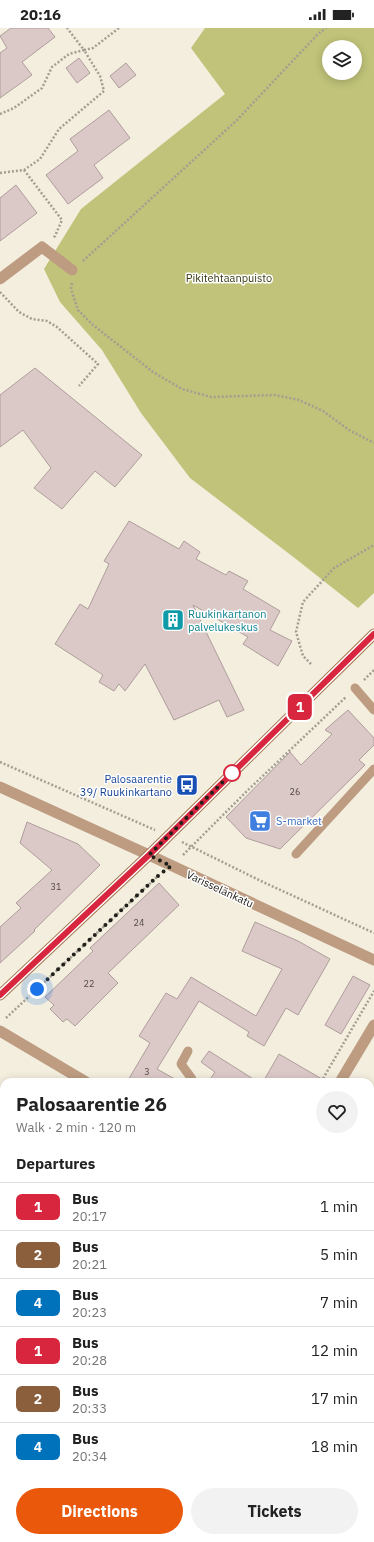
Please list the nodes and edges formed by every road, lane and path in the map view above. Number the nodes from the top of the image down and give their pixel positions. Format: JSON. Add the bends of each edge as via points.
{"nodes":[{"id":1,"x":67,"y":28,"type":"edge"},
{"id":2,"x":119,"y":28,"type":"edge"},
{"id":3,"x":326,"y":28,"type":"edge"},
{"id":4,"x":84,"y":50,"type":"junction"},
{"id":5,"x":0,"y":114,"type":"edge"},
{"id":6,"x":24,"y":170,"type":"junction"},
{"id":7,"x":0,"y":173,"type":"edge"},
{"id":8,"x":42,"y":247,"type":"junction"},
{"id":9,"x":72,"y":270,"type":"junction"},
{"id":10,"x":0,"y":279,"type":"edge"},
{"id":11,"x":0,"y":292,"type":"edge"},
{"id":12,"x":79,"y":386,"type":"dead end"},
{"id":13,"x":374,"y":443,"type":"edge"},
{"id":14,"x":374,"y":545,"type":"edge"},
{"id":15,"x":374,"y":634,"type":"edge"},
{"id":16,"x":311,"y":664,"type":"dead end"},
{"id":17,"x":374,"y":670,"type":"edge"},
{"id":18,"x":356,"y":688,"type":"junction"},
{"id":19,"x":374,"y":710,"type":"edge"},
{"id":20,"x":0,"y":762,"type":"edge"},
{"id":21,"x":374,"y":769,"type":"edge"},
{"id":22,"x":0,"y":787,"type":"edge"},
{"id":23,"x":168,"y":836,"type":"junction"},
{"id":24,"x":192,"y":846,"type":"junction"},
{"id":25,"x":296,"y":854,"type":"dead end"},
{"id":26,"x":149,"y":855,"type":"junction"},
{"id":27,"x":171,"y":866,"type":"junction"},
{"id":28,"x":374,"y":934,"type":"edge"},
{"id":29,"x":374,"y":960,"type":"edge"},
{"id":30,"x":374,"y":991,"type":"edge"},
{"id":31,"x":0,"y":996,"type":"edge"},
{"id":32,"x":4,"y":1020,"type":"dead end"},
{"id":33,"x":374,"y":1025,"type":"edge"},
{"id":34,"x":0,"y":1031,"type":"edge"},
{"id":35,"x":188,"y":1051,"type":"dead end"},
{"id":36,"x":79,"y":1078,"type":"edge"},
{"id":37,"x":191,"y":1078,"type":"edge"},
{"id":38,"x":322,"y":1078,"type":"edge"},
{"id":39,"x":342,"y":1078,"type":"edge"}],
"edges":[{"from":1,"to":4,"type":"path"},
{"from":2,"to":4,"type":"path","via":[[93,48]]},
{"from":3,"to":9,"type":"path","via":[[237,120]]},
{"from":4,"to":5,"type":"path","via":[[69,54],[52,67],[42,88],[14,108]]},
{"from":4,"to":6,"type":"path","via":[[100,76],[104,92],[58,128],[40,159]]},
{"from":6,"to":7,"type":"path"},
{"from":6,"to":8,"type":"path","via":[[62,220],[55,236]]},
{"from":8,"to":9,"type":"street"},
{"from":8,"to":10,"type":"street"},
{"from":9,"to":13,"type":"path","via":[[71,289],[78,310],[93,325],[153,372],[182,389],[210,397],[276,395],[299,400],[323,411],[349,430]]},
{"from":11,"to":12,"type":"path","via":[[19,312],[57,327],[98,364]]},
{"from":14,"to":16,"type":"path","via":[[334,568],[303,602],[296,632],[302,656]]},
{"from":15,"to":23,"type":"main road"},
{"from":17,"to":18,"type":"path"},
{"from":18,"to":19,"type":"lane"},
{"from":18,"to":24,"type":"path"},
{"from":20,"to":23,"type":"path"},
{"from":21,"to":25,"type":"lane"},
{"from":22,"to":26,"type":"street","name":"Varisselänkatu"},
{"from":23,"to":24,"type":"path"},
{"from":23,"to":26,"type":"main road"},
{"from":24,"to":27,"type":"path"},
{"from":24,"to":28,"type":"path"},
{"from":26,"to":27,"type":"street","name":"Varisselänkatu"},
{"from":26,"to":31,"type":"main road"},
{"from":27,"to":29,"type":"street","name":"Varisselänkatu"},
{"from":27,"to":32,"type":"path"},
{"from":30,"to":38,"type":"path"},
{"from":33,"to":39,"type":"street"},
{"from":34,"to":36,"type":"street"},
{"from":35,"to":37,"type":"lane","via":[[181,1064]]}]}
